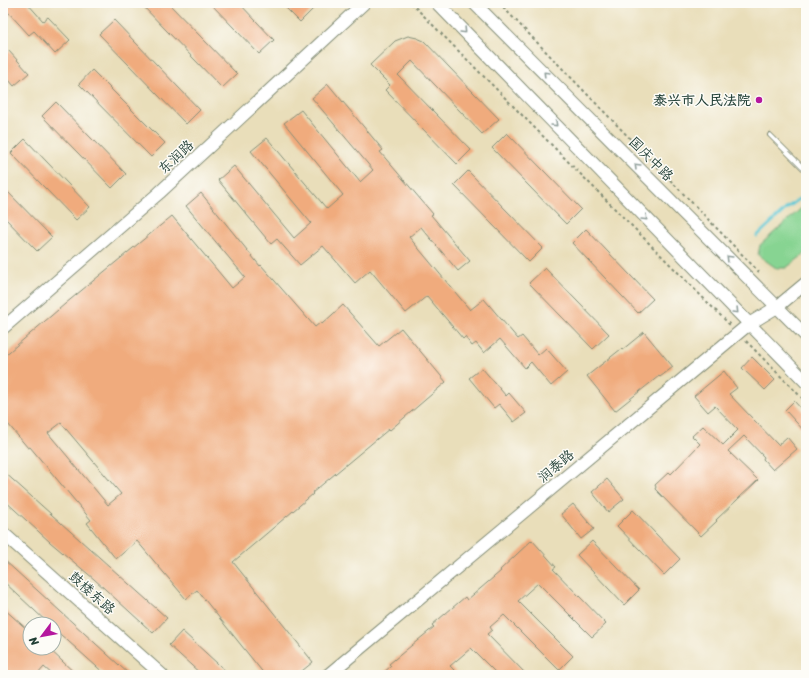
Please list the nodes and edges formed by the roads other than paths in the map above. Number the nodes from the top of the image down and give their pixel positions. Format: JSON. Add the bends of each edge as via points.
{"nodes":[{"id":1,"x":364,"y":3,"type":"edge"},
{"id":2,"x":437,"y":3,"type":"edge"},
{"id":3,"x":474,"y":3,"type":"edge"},
{"id":4,"x":770,"y":135,"type":"dead end"},
{"id":5,"x":806,"y":171,"type":"edge"},
{"id":6,"x":806,"y":283,"type":"edge"},
{"id":7,"x":778,"y":307,"type":"junction"},
{"id":8,"x":749,"y":324,"type":"junction"},
{"id":9,"x":3,"y":328,"type":"edge"},
{"id":10,"x":806,"y":336,"type":"edge"},
{"id":11,"x":806,"y":382,"type":"edge"},
{"id":12,"x":3,"y":533,"type":"edge"},
{"id":13,"x":162,"y":675,"type":"edge"},
{"id":14,"x":328,"y":675,"type":"edge"}],
"edges":[{"from":1,"to":9,"type":"street","name":"东润路","via":[[159,193]]},
{"from":2,"to":8,"type":"street","one_way":true},
{"from":7,"to":3,"type":"street","name":"国庆中路","one_way":true},
{"from":4,"to":5,"type":"lane"},
{"from":6,"to":7,"type":"street","name":"润泰路"},
{"from":7,"to":8,"type":"street","name":"润泰路"},
{"from":7,"to":10,"type":"street","name":"国庆中路"},
{"from":8,"to":11,"type":"street"},
{"from":8,"to":14,"type":"street","name":"润泰路"},
{"from":12,"to":13,"type":"street","name":"鼓楼东路"}]}
